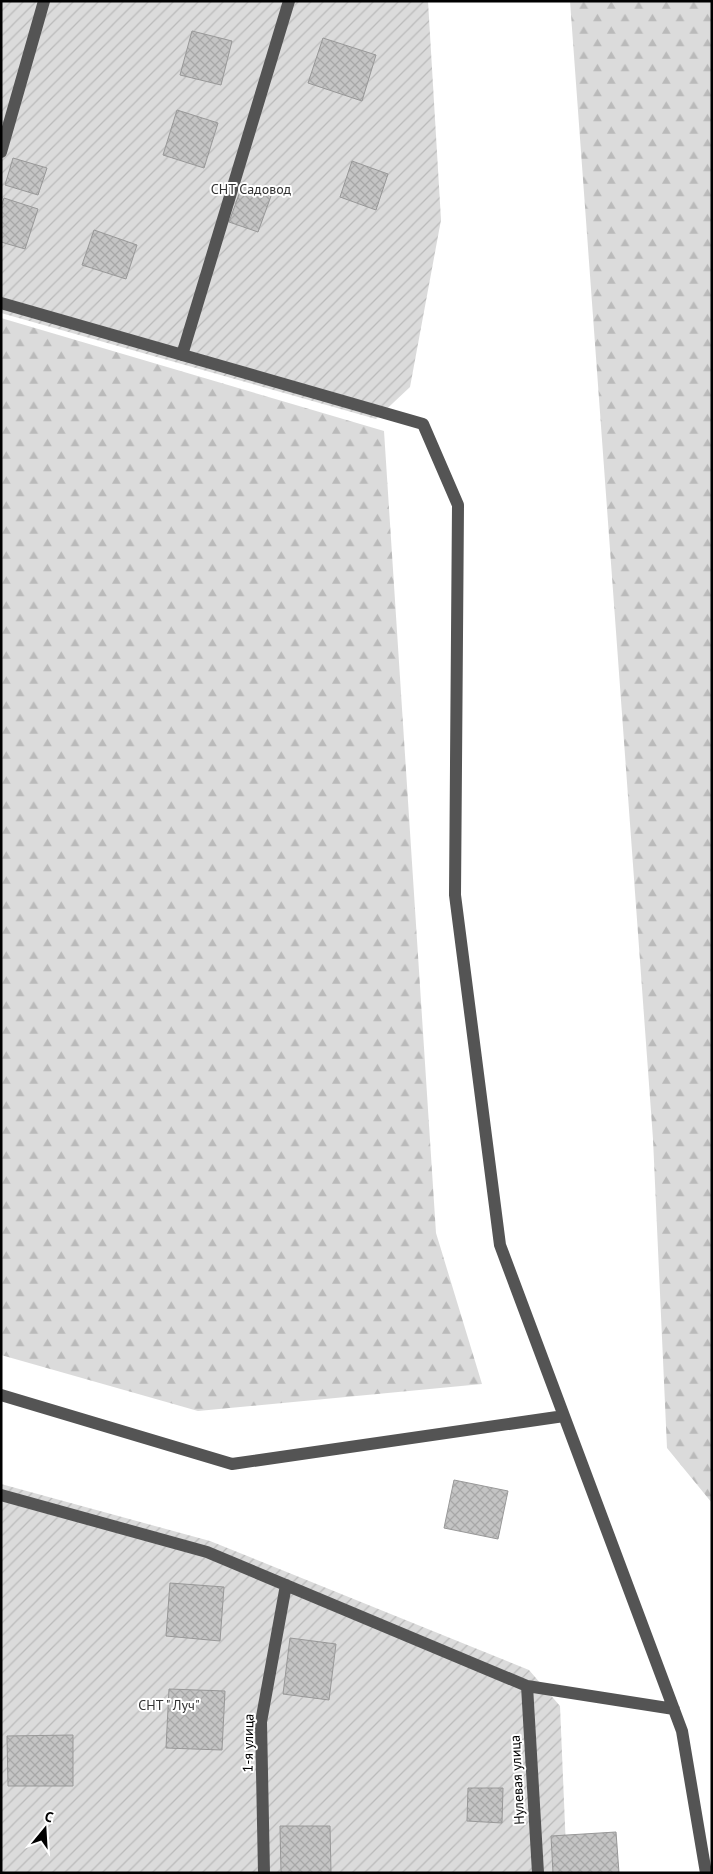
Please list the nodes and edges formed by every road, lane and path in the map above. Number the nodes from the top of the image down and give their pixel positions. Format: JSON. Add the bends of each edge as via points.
{"nodes":[{"id":1,"x":44,"y":1,"type":"edge"},
{"id":2,"x":289,"y":1,"type":"edge"},
{"id":3,"x":1,"y":152,"type":"edge"},
{"id":4,"x":1,"y":303,"type":"edge"},
{"id":5,"x":182,"y":355,"type":"junction"},
{"id":6,"x":1,"y":1395,"type":"edge"},
{"id":7,"x":564,"y":1416,"type":"junction"},
{"id":8,"x":1,"y":1495,"type":"edge"},
{"id":9,"x":286,"y":1585,"type":"junction"},
{"id":10,"x":527,"y":1686,"type":"junction"},
{"id":11,"x":674,"y":1709,"type":"junction"},
{"id":12,"x":264,"y":1873,"type":"edge"},
{"id":13,"x":538,"y":1873,"type":"edge"},
{"id":14,"x":706,"y":1873,"type":"edge"}],
"edges":[{"from":1,"to":3,"type":"street"},
{"from":2,"to":5,"type":"street"},
{"from":4,"to":5,"type":"street"},
{"from":5,"to":7,"type":"street","via":[[423,424],[458,505],[455,894],[500,1245]]},
{"from":6,"to":7,"type":"street","via":[[232,1464]]},
{"from":7,"to":11,"type":"street"},
{"from":8,"to":9,"type":"street","via":[[206,1552]]},
{"from":9,"to":10,"type":"street"},
{"from":9,"to":12,"type":"street","name":"1-я улица","via":[[261,1722]]},
{"from":10,"to":11,"type":"street"},
{"from":10,"to":13,"type":"street","name":"Нулевая улица"},
{"from":11,"to":14,"type":"street","via":[[682,1730]]}]}
